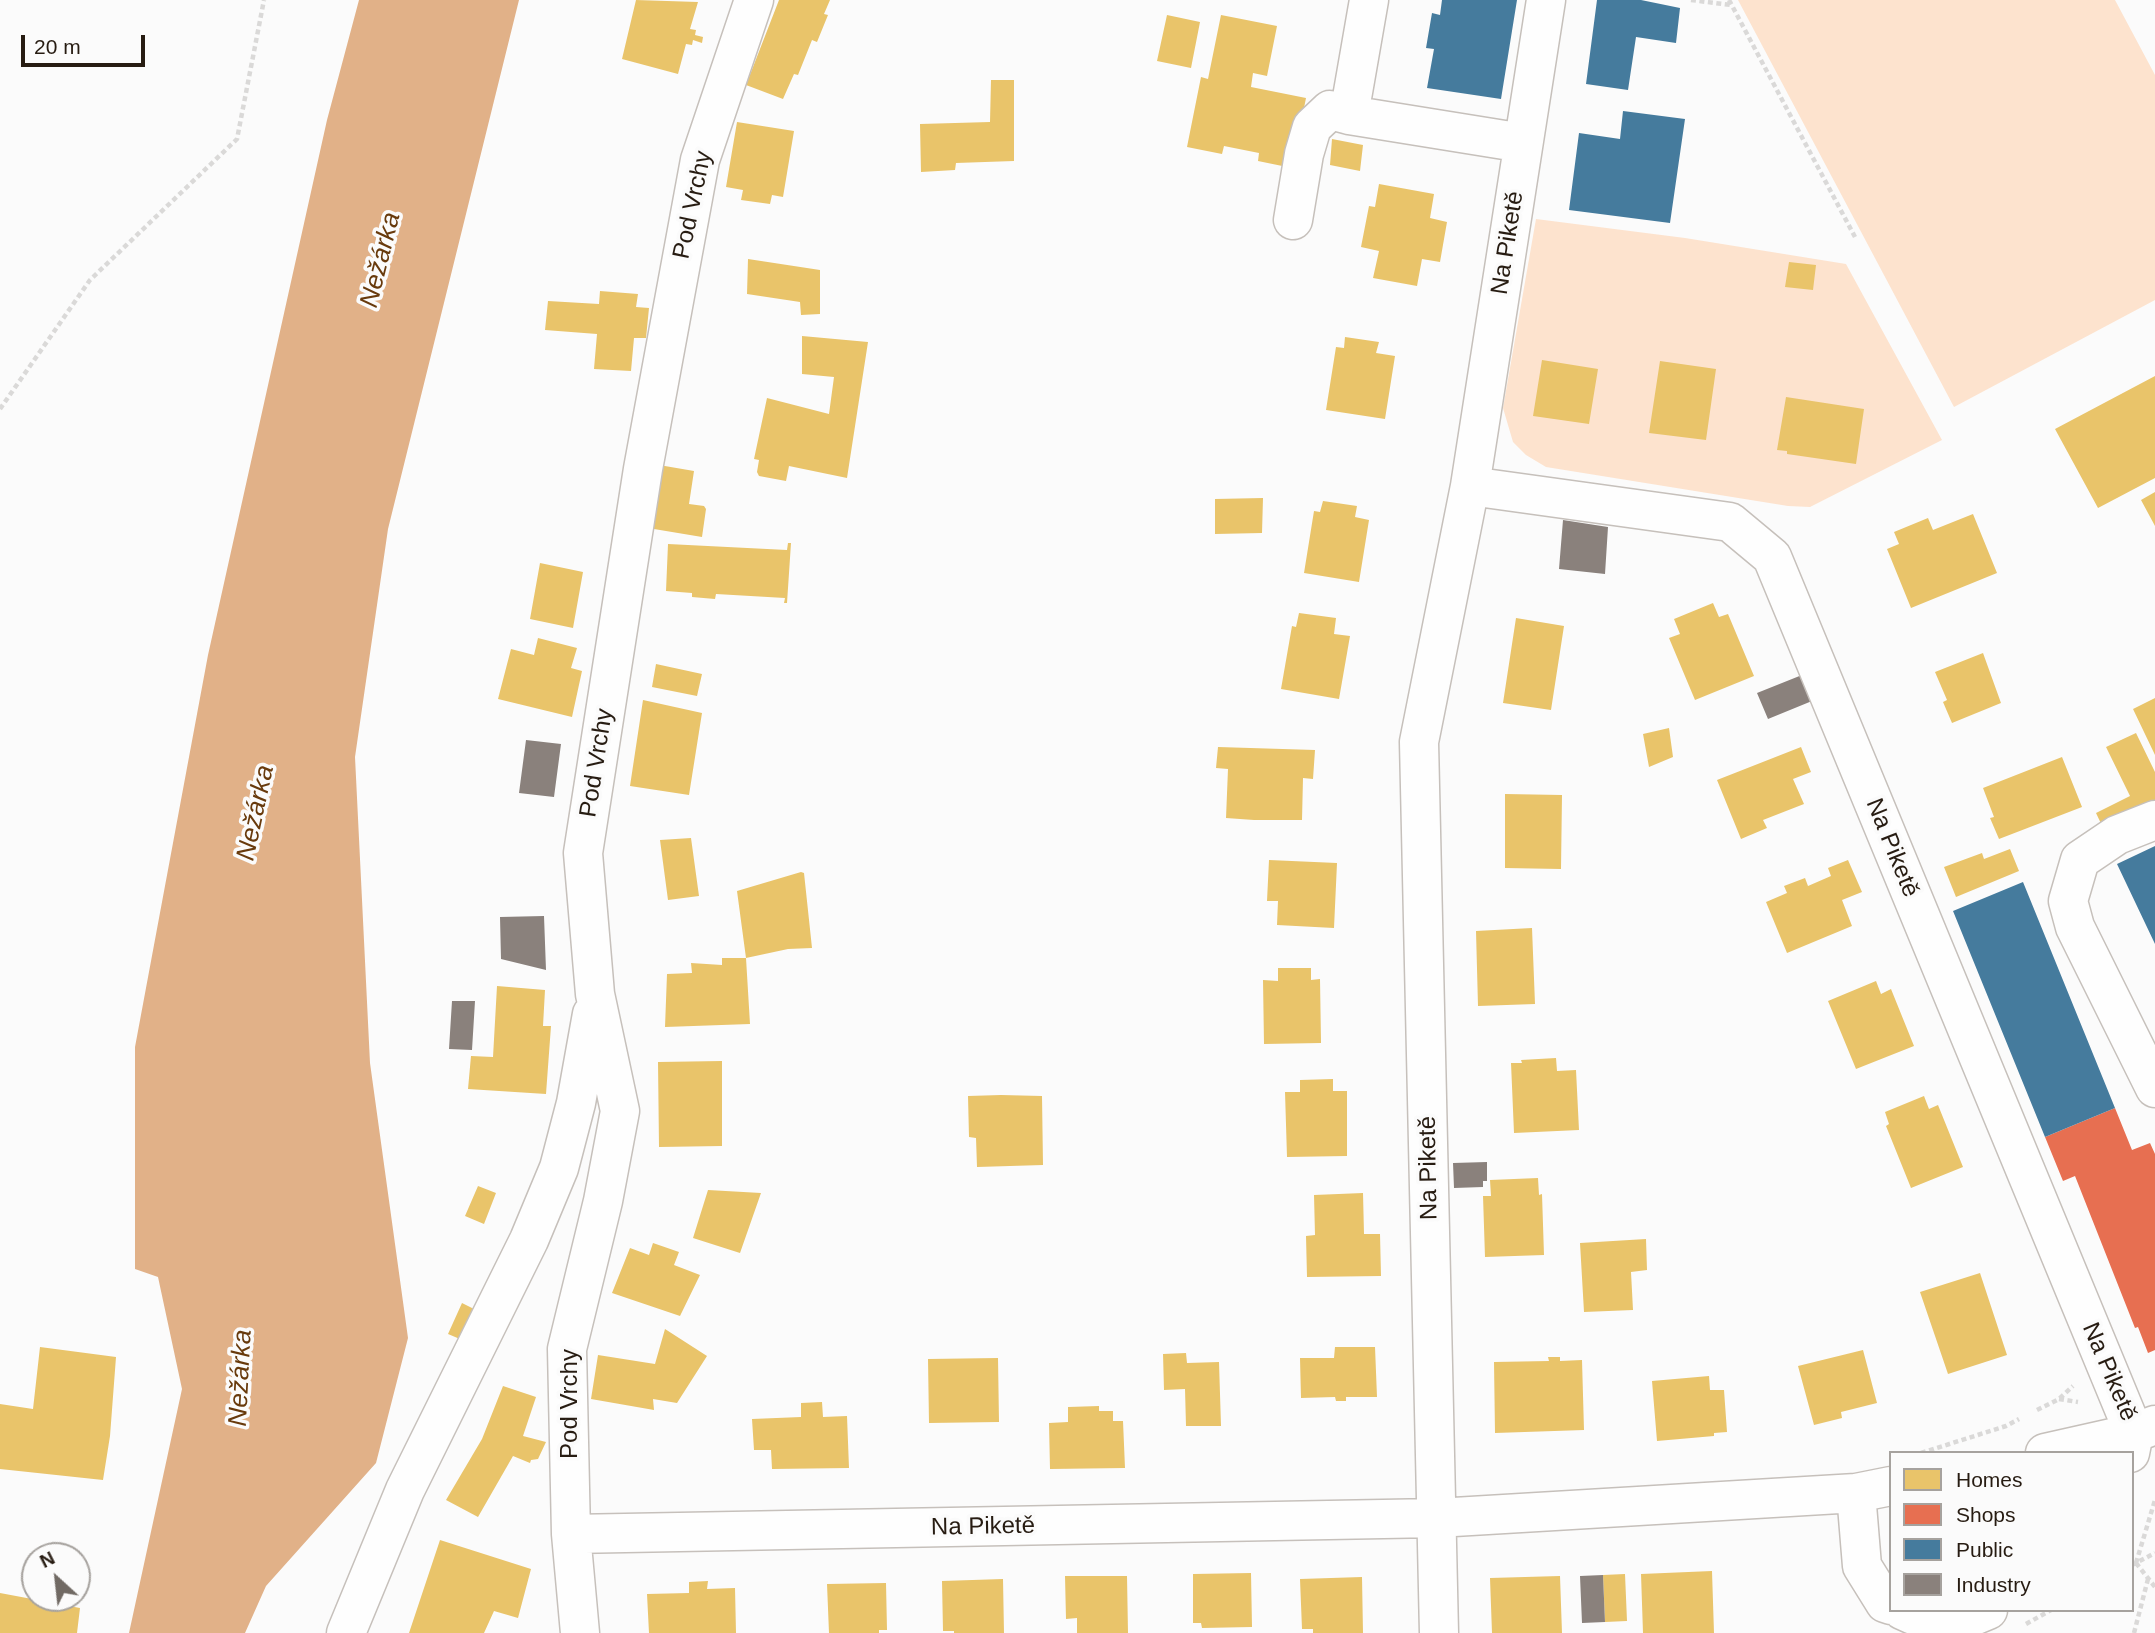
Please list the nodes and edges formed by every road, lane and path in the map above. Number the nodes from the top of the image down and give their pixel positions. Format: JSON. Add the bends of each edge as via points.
{"nodes":[{"id":1,"x":264,"y":0,"type":"edge"},
{"id":2,"x":754,"y":0,"type":"edge"},
{"id":3,"x":1369,"y":0,"type":"edge"},
{"id":4,"x":1546,"y":0,"type":"edge"},
{"id":5,"x":1691,"y":0,"type":"edge"},
{"id":6,"x":1730,"y":2,"type":"edge"},
{"id":7,"x":1349,"y":115,"type":"junction"},
{"id":8,"x":1523,"y":143,"type":"junction"},
{"id":9,"x":1293,"y":220,"type":"dead end"},
{"id":10,"x":1855,"y":237,"type":"dead end"},
{"id":11,"x":0,"y":409,"type":"edge"},
{"id":12,"x":1469,"y":486,"type":"junction"},
{"id":13,"x":2155,"y":820,"type":"edge"},
{"id":14,"x":595,"y":994,"type":"junction"},
{"id":15,"x":2155,"y":1088,"type":"edge"},
{"id":16,"x":2103,"y":1358,"type":"junction"},
{"id":17,"x":2140,"y":1437,"type":"edge"},
{"id":18,"x":1927,"y":1451,"type":"edge"},
{"id":19,"x":2057,"y":1451,"type":"edge"},
{"id":20,"x":1873,"y":1490,"type":"edge"},
{"id":21,"x":2155,"y":1500,"type":"edge"},
{"id":22,"x":1437,"y":1518,"type":"junction"},
{"id":23,"x":571,"y":1534,"type":"junction"},
{"id":24,"x":2155,"y":1553,"type":"edge"},
{"id":25,"x":2134,"y":1564,"type":"edge"},
{"id":26,"x":2148,"y":1579,"type":"junction"},
{"id":27,"x":2155,"y":1587,"type":"edge"},
{"id":28,"x":1889,"y":1604,"type":"edge"},
{"id":29,"x":1906,"y":1612,"type":"edge"},
{"id":30,"x":2040,"y":1612,"type":"edge"},
{"id":31,"x":2005,"y":1618,"type":"edge"},
{"id":32,"x":345,"y":1633,"type":"edge"},
{"id":33,"x":580,"y":1633,"type":"edge"},
{"id":34,"x":1439,"y":1633,"type":"edge"},
{"id":35,"x":2134,"y":1633,"type":"edge"}],
"edges":[{"from":1,"to":11,"type":"path","via":[[237,139],[90,280]]},
{"from":2,"to":14,"type":"street","name":"Pod Vrchy","via":[[700,160],[638,496],[583,853]]},
{"from":3,"to":7,"type":"street"},
{"from":4,"to":8,"type":"street","name":"Na Piketě"},
{"from":5,"to":6,"type":"path"},
{"from":6,"to":10,"type":"path"},
{"from":7,"to":8,"type":"street"},
{"from":7,"to":9,"type":"street","via":[[1330,110],[1312,127]]},
{"from":8,"to":12,"type":"street","name":"Na Piketě"},
{"from":12,"to":16,"type":"street","name":"Na Piketě","via":[[1730,522],[1772,557]]},
{"from":12,"to":22,"type":"street","name":"Na Piketě","via":[[1419,741]]},
{"from":13,"to":15,"type":"street","via":[[2117,835],[2080,860],[2068,901],[2075,927]]},
{"from":14,"to":23,"type":"street","name":"Pod Vrchy","via":[[620,1111],[567,1349]]},
{"from":14,"to":32,"type":"street","via":[[559,1168],[405,1490]]},
{"from":16,"to":17,"type":"street","name":"Na Piketě"},
{"from":16,"to":18,"type":"path","via":[[2059,1399],[2006,1426]]},
{"from":17,"to":19,"type":"street"},
{"from":20,"to":22,"type":"street","name":"Na Piketě"},
{"from":20,"to":28,"type":"street","via":[[1861,1566]]},
{"from":21,"to":25,"type":"path"},
{"from":22,"to":23,"type":"street","name":"Na Piketě"},
{"from":22,"to":34,"type":"street","name":"Na Piketě"},
{"from":23,"to":33,"type":"street","name":"Pod Vrchy"},
{"from":24,"to":25,"type":"path"},
{"from":25,"to":26,"type":"path"},
{"from":26,"to":27,"type":"path"},
{"from":26,"to":35,"type":"path"},
{"from":29,"to":31,"type":"street","via":[[1964,1620]]},
{"from":30,"to":31,"type":"path"}]}
